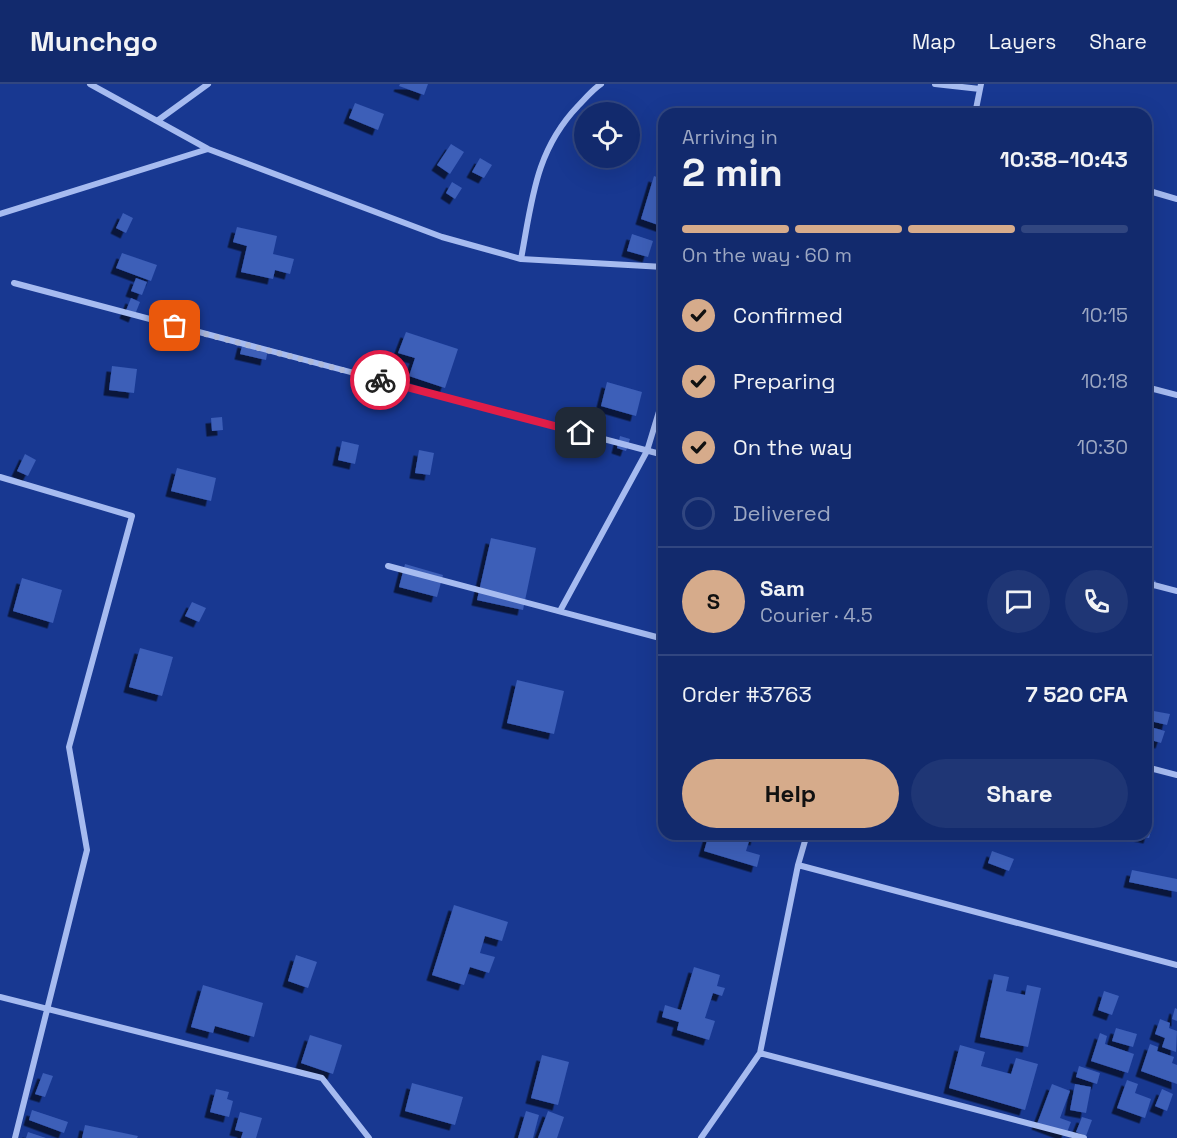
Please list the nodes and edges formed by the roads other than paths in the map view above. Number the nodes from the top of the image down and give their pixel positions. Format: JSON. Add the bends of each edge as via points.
{"nodes":[{"id":1,"x":90,"y":84,"type":"edge"},
{"id":2,"x":208,"y":84,"type":"edge"},
{"id":3,"x":601,"y":84,"type":"edge"},
{"id":4,"x":935,"y":84,"type":"edge"},
{"id":5,"x":981,"y":86,"type":"edge"},
{"id":6,"x":976,"y":108,"type":"edge"},
{"id":7,"x":157,"y":121,"type":"junction"},
{"id":8,"x":208,"y":149,"type":"junction"},
{"id":9,"x":1152,"y":192,"type":"edge"},
{"id":10,"x":1177,"y":199,"type":"edge"},
{"id":11,"x":0,"y":214,"type":"edge"},
{"id":12,"x":521,"y":259,"type":"junction"},
{"id":13,"x":658,"y":267,"type":"edge"},
{"id":14,"x":14,"y":283,"type":"dead end"},
{"id":15,"x":1152,"y":389,"type":"edge"},
{"id":16,"x":1177,"y":395,"type":"edge"},
{"id":17,"x":658,"y":415,"type":"edge"},
{"id":18,"x":647,"y":451,"type":"junction"},
{"id":19,"x":658,"y":454,"type":"edge"},
{"id":20,"x":0,"y":477,"type":"edge"},
{"id":21,"x":388,"y":566,"type":"dead end"},
{"id":22,"x":1152,"y":585,"type":"edge"},
{"id":23,"x":1177,"y":591,"type":"edge"},
{"id":24,"x":560,"y":611,"type":"junction"},
{"id":25,"x":658,"y":637,"type":"edge"},
{"id":26,"x":1152,"y":769,"type":"edge"},
{"id":27,"x":1177,"y":775,"type":"edge"},
{"id":28,"x":805,"y":840,"type":"edge"},
{"id":29,"x":798,"y":865,"type":"junction"},
{"id":30,"x":1177,"y":965,"type":"edge"},
{"id":31,"x":0,"y":997,"type":"edge"},
{"id":32,"x":47,"y":1009,"type":"junction"},
{"id":33,"x":760,"y":1053,"type":"junction"},
{"id":34,"x":15,"y":1138,"type":"edge"},
{"id":35,"x":369,"y":1138,"type":"edge"},
{"id":36,"x":701,"y":1138,"type":"edge"},
{"id":37,"x":1084,"y":1138,"type":"edge"}],
"edges":[{"from":1,"to":7,"type":"street"},
{"from":2,"to":7,"type":"street"},
{"from":3,"to":12,"type":"street","via":[[549,144],[538,172]]},
{"from":4,"to":5,"type":"street"},
{"from":5,"to":6,"type":"street"},
{"from":7,"to":8,"type":"street"},
{"from":8,"to":11,"type":"street"},
{"from":8,"to":12,"type":"street","via":[[442,237]]},
{"from":9,"to":10,"type":"street"},
{"from":12,"to":13,"type":"street"},
{"from":14,"to":18,"type":"street"},
{"from":15,"to":16,"type":"street"},
{"from":17,"to":18,"type":"street"},
{"from":18,"to":19,"type":"street"},
{"from":18,"to":24,"type":"street"},
{"from":20,"to":32,"type":"street","via":[[132,516],[69,747],[87,850]]},
{"from":21,"to":24,"type":"street"},
{"from":22,"to":23,"type":"street"},
{"from":24,"to":25,"type":"street"},
{"from":26,"to":27,"type":"street"},
{"from":28,"to":29,"type":"street"},
{"from":29,"to":30,"type":"street"},
{"from":29,"to":33,"type":"street"},
{"from":31,"to":32,"type":"street"},
{"from":32,"to":34,"type":"street"},
{"from":32,"to":35,"type":"street","via":[[322,1078]]},
{"from":33,"to":36,"type":"street"},
{"from":33,"to":37,"type":"street"}]}
